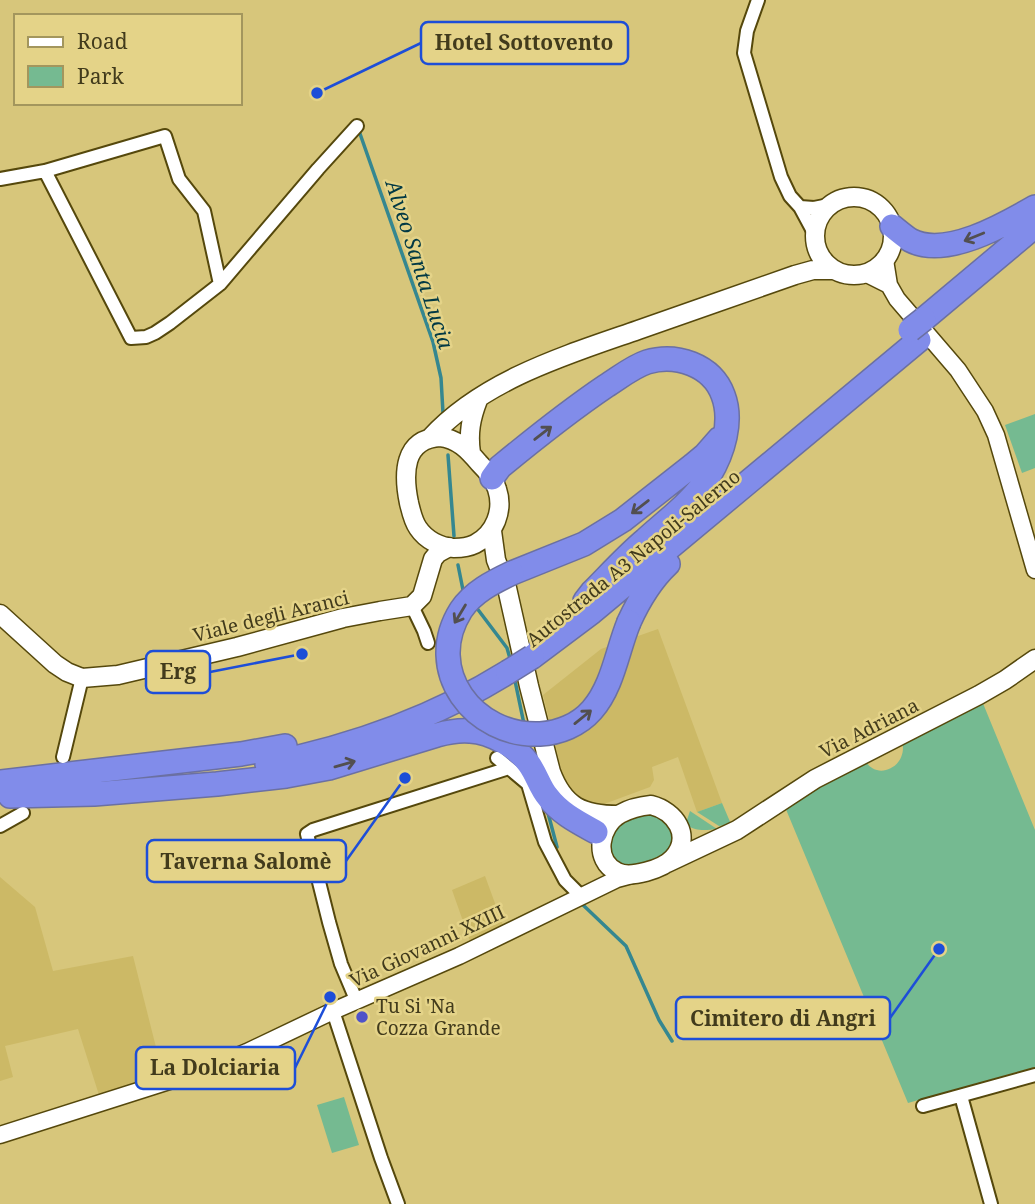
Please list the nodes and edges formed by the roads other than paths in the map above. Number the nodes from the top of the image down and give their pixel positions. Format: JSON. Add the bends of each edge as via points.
{"nodes":[{"id":1,"x":758,"y":0,"type":"edge"},
{"id":2,"x":357,"y":126,"type":"dead end"},
{"id":3,"x":45,"y":171,"type":"junction"},
{"id":4,"x":0,"y":179,"type":"edge"},
{"id":5,"x":829,"y":205,"type":"junction"},
{"id":6,"x":800,"y":207,"type":"junction"},
{"id":7,"x":1035,"y":207,"type":"edge"},
{"id":8,"x":892,"y":226,"type":"junction"},
{"id":9,"x":1035,"y":226,"type":"edge"},
{"id":10,"x":814,"y":237,"type":"junction"},
{"id":11,"x":1035,"y":244,"type":"edge"},
{"id":12,"x":885,"y":260,"type":"junction"},
{"id":13,"x":835,"y":270,"type":"junction"},
{"id":14,"x":865,"y":273,"type":"junction"},
{"id":15,"x":795,"y":275,"type":"junction"},
{"id":16,"x":220,"y":284,"type":"junction"},
{"id":17,"x":888,"y":285,"type":"junction"},
{"id":18,"x":921,"y":330,"type":"junction"},
{"id":19,"x":478,"y":400,"type":"junction"},
{"id":20,"x":726,"y":424,"type":"junction"},
{"id":21,"x":430,"y":438,"type":"junction"},
{"id":22,"x":471,"y":453,"type":"junction"},
{"id":23,"x":782,"y":454,"type":"junction"},
{"id":24,"x":492,"y":478,"type":"junction"},
{"id":25,"x":420,"y":530,"type":"junction"},
{"id":26,"x":492,"y":531,"type":"junction"},
{"id":27,"x":449,"y":547,"type":"junction"},
{"id":28,"x":470,"y":547,"type":"junction"},
{"id":29,"x":504,"y":567,"type":"junction"},
{"id":30,"x":1035,"y":570,"type":"edge"},
{"id":31,"x":427,"y":574,"type":"junction"},
{"id":32,"x":585,"y":601,"type":"junction"},
{"id":33,"x":412,"y":606,"type":"junction"},
{"id":34,"x":0,"y":614,"type":"edge"},
{"id":35,"x":428,"y":643,"type":"dead end"},
{"id":36,"x":531,"y":650,"type":"junction"},
{"id":37,"x":1035,"y":659,"type":"edge"},
{"id":38,"x":82,"y":678,"type":"junction"},
{"id":39,"x":63,"y":757,"type":"dead end"},
{"id":40,"x":497,"y":758,"type":"dead end"},
{"id":41,"x":509,"y":768,"type":"junction"},
{"id":42,"x":8,"y":797,"type":"edge"},
{"id":43,"x":582,"y":811,"type":"junction"},
{"id":44,"x":618,"y":815,"type":"junction"},
{"id":45,"x":0,"y":826,"type":"edge"},
{"id":46,"x":680,"y":828,"type":"junction"},
{"id":47,"x":723,"y":836,"type":"junction"},
{"id":48,"x":600,"y":844,"type":"junction"},
{"id":49,"x":667,"y":863,"type":"junction"},
{"id":50,"x":632,"y":875,"type":"junction"},
{"id":51,"x":588,"y":893,"type":"junction"},
{"id":52,"x":357,"y":1002,"type":"junction"},
{"id":53,"x":333,"y":1011,"type":"junction"},
{"id":54,"x":1035,"y":1075,"type":"edge"},
{"id":55,"x":961,"y":1096,"type":"junction"},
{"id":56,"x":923,"y":1106,"type":"dead end"},
{"id":57,"x":0,"y":1135,"type":"edge"},
{"id":58,"x":398,"y":1204,"type":"edge"},
{"id":59,"x":991,"y":1204,"type":"edge"}],
"edges":[{"from":1,"to":6,"type":"street","via":[[744,53],[781,177]]},
{"from":2,"to":16,"type":"street"},
{"from":3,"to":4,"type":"street"},
{"from":3,"to":16,"type":"street","via":[[165,136],[179,179],[204,211]]},
{"from":3,"to":16,"type":"street","via":[[131,338],[155,333]]},
{"from":5,"to":6,"type":"street"},
{"from":5,"to":8,"type":"main road","via":[[861,197],[881,207]]},
{"from":5,"to":10,"type":"main road","via":[[816,222]]},
{"from":6,"to":10,"type":"street"},
{"from":7,"to":8,"type":"highway","one_way":true,"via":[[970,239],[940,246],[911,241]]},
{"from":8,"to":12,"type":"main road"},
{"from":9,"to":18,"type":"highway","name":"Autostrada A3 Napoli-Salerno"},
{"from":10,"to":13,"type":"main road","via":[[818,253]]},
{"from":10,"to":15,"type":"main road","via":[[805,264]]},
{"from":11,"to":18,"type":"highway","name":"Autostrada A3 Napoli-Salerno"},
{"from":12,"to":14,"type":"main road"},
{"from":12,"to":17,"type":"street"},
{"from":13,"to":14,"type":"main road"},
{"from":13,"to":15,"type":"main road"},
{"from":14,"to":17,"type":"street"},
{"from":15,"to":19,"type":"main road","via":[[569,355],[508,381]]},
{"from":17,"to":30,"type":"street","via":[[985,411]]},
{"from":18,"to":23,"type":"highway","name":"Autostrada A3 Napoli-Salerno"},
{"from":18,"to":32,"type":"highway","name":"Autostrada A3 Napoli-Salerno"},
{"from":19,"to":21,"type":"main road"},
{"from":19,"to":22,"type":"main road","via":[[469,433]]},
{"from":24,"to":20,"type":"highway","one_way":true,"via":[[509,459],[587,399],[646,362],[680,360],[710,376],[725,401]]},
{"from":20,"to":29,"type":"highway","one_way":true,"via":[[705,455],[623,520],[584,544]]},
{"from":20,"to":32,"type":"highway","via":[[718,459],[704,482]]},
{"from":21,"to":22,"type":"main road","via":[[449,438]]},
{"from":21,"to":25,"type":"main road","via":[[413,451],[405,471],[411,511]]},
{"from":22,"to":24,"type":"main road"},
{"from":29,"to":23,"type":"highway","one_way":true,"bridge":true,"via":[[462,608],[455,622],[448,660],[451,676],[469,706],[499,728],[530,735],[562,731],[590,713],[600,700],[629,622],[661,570],[749,495]]},
{"from":23,"to":36,"type":"highway","name":"Autostrada A3 Napoli-Salerno","via":[[592,612]]},
{"from":24,"to":26,"type":"main road","via":[[499,506]]},
{"from":25,"to":27,"type":"main road"},
{"from":25,"to":31,"type":"main road"},
{"from":26,"to":28,"type":"main road"},
{"from":26,"to":29,"type":"main road"},
{"from":27,"to":28,"type":"main road"},
{"from":27,"to":31,"type":"main road","via":[[433,559]]},
{"from":28,"to":29,"type":"main road"},
{"from":29,"to":43,"type":"main road","via":[[551,772],[563,796]]},
{"from":31,"to":33,"type":"main road","via":[[422,596]]},
{"from":32,"to":36,"type":"highway","name":"Autostrada A3 Napoli-Salerno"},
{"from":33,"to":35,"type":"street"},
{"from":33,"to":38,"type":"main road","name":"Viale degli Aranci","via":[[343,618],[118,675]]},
{"from":34,"to":38,"type":"main road","via":[[55,664]]},
{"from":36,"to":42,"type":"highway","name":"Autostrada A3 Napoli-Salerno","via":[[430,699],[306,742]]},
{"from":37,"to":47,"type":"main road","name":"Via Adriana","via":[[979,695],[815,779]]},
{"from":38,"to":39,"type":"street"},
{"from":40,"to":41,"type":"street"},
{"from":41,"to":51,"type":"street","via":[[528,784],[545,842],[565,880]]},
{"from":41,"to":52,"type":"street","via":[[307,834],[341,964]]},
{"from":42,"to":45,"type":"street"},
{"from":42,"to":48,"type":"highway","one_way":true,"via":[[217,785],[286,776],[329,768],[437,735],[472,730],[517,752],[528,762],[546,795]]},
{"from":43,"to":44,"type":"main road"},
{"from":43,"to":48,"type":"main road"},
{"from":44,"to":46,"type":"main road","via":[[651,805],[673,816]]},
{"from":44,"to":48,"type":"main road"},
{"from":46,"to":47,"type":"main road"},
{"from":46,"to":49,"type":"main road","via":[[679,849]]},
{"from":47,"to":49,"type":"main road","name":"Via Adriana"},
{"from":48,"to":50,"type":"main road","via":[[610,867]]},
{"from":48,"to":51,"type":"street","via":[[602,868]]},
{"from":49,"to":50,"type":"main road"},
{"from":50,"to":51,"type":"street","name":"Via Giovanni XXIII"},
{"from":51,"to":52,"type":"street","name":"Via Giovanni XXIII"},
{"from":52,"to":53,"type":"street","name":"Via Giovanni XXIII"},
{"from":53,"to":57,"type":"street","name":"Via Giovanni XXIII","via":[[204,1070]]},
{"from":53,"to":58,"type":"street"},
{"from":54,"to":55,"type":"street"},
{"from":55,"to":56,"type":"street"},
{"from":55,"to":59,"type":"street"}]}
